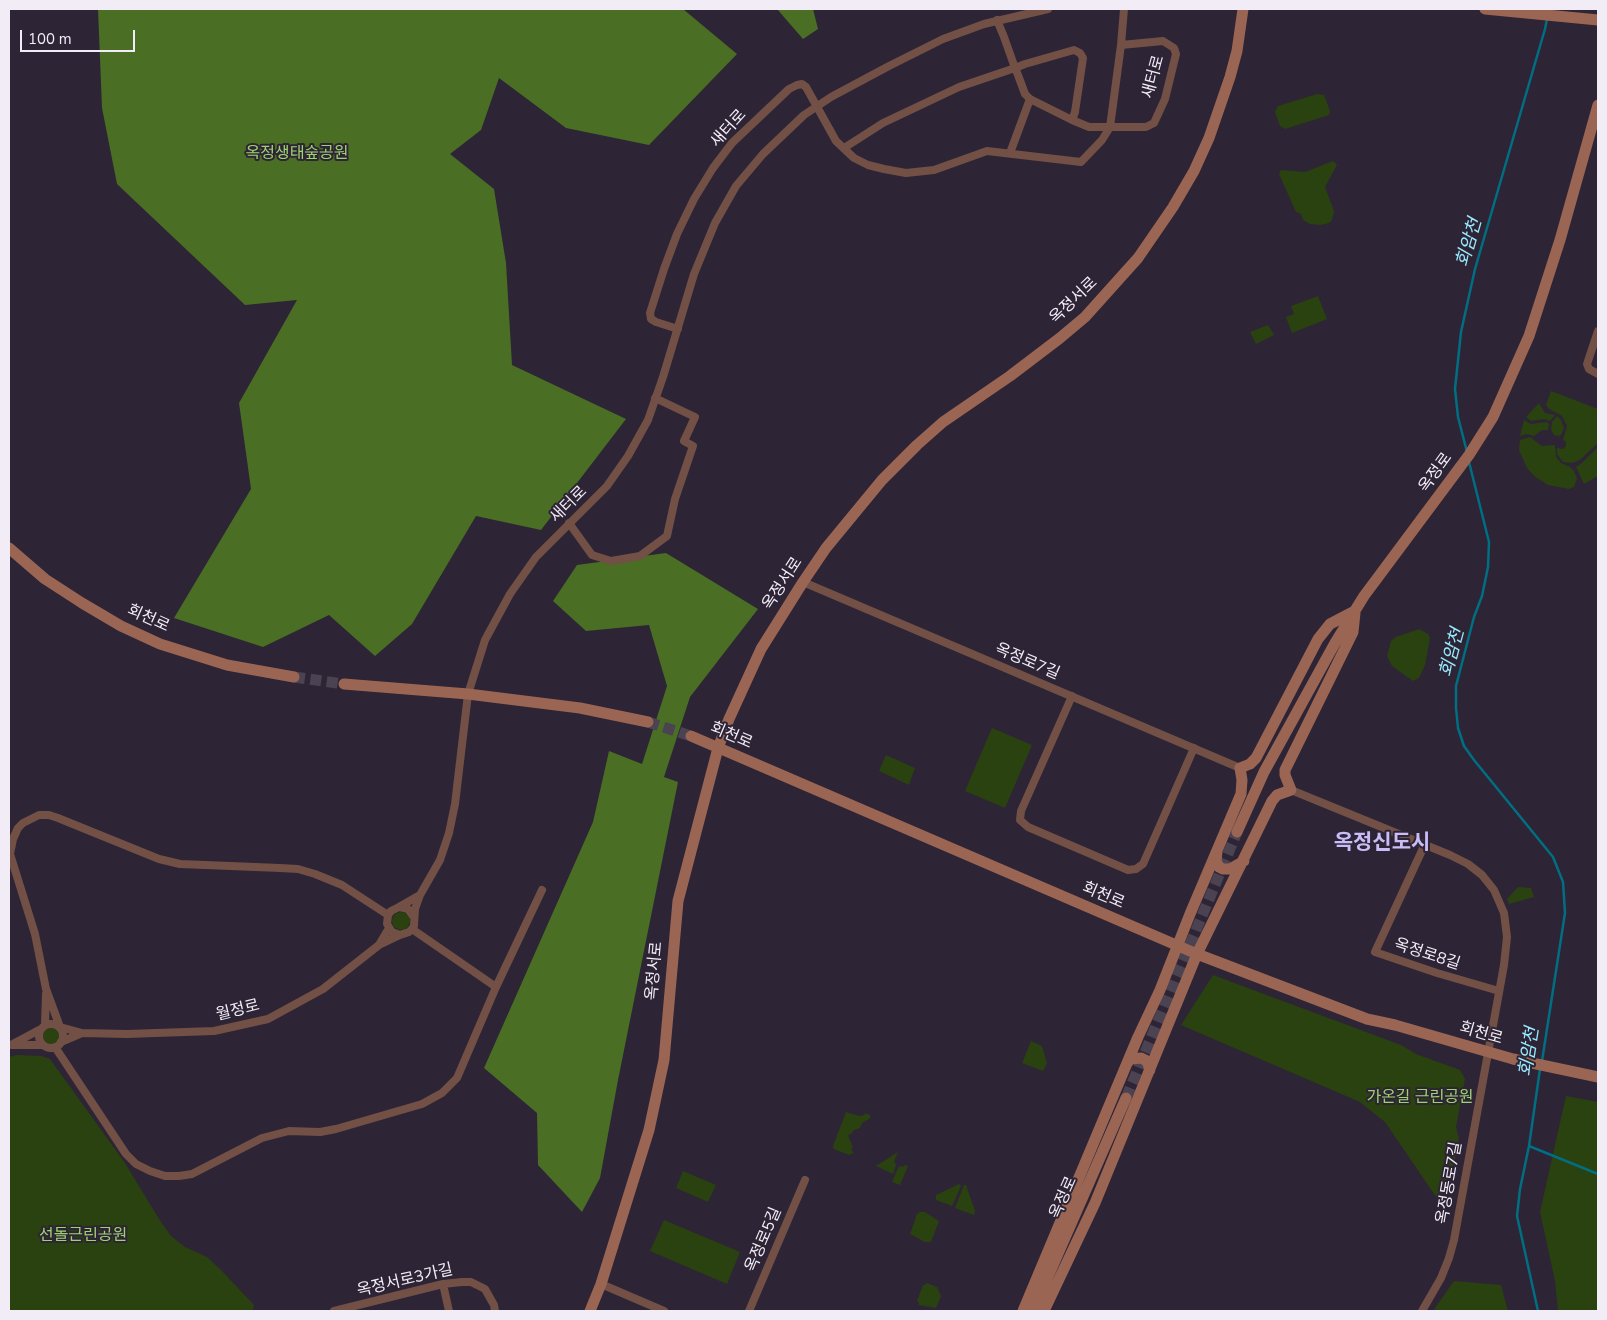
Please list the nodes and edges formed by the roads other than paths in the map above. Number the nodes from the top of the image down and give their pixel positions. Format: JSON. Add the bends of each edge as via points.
{"nodes":[{"id":1,"x":1048,"y":9,"type":"edge"},
{"id":2,"x":1124,"y":9,"type":"edge"},
{"id":3,"x":1243,"y":9,"type":"edge"},
{"id":4,"x":1485,"y":9,"type":"edge"},
{"id":5,"x":1593,"y":19,"type":"edge"},
{"id":6,"x":997,"y":20,"type":"junction"},
{"id":7,"x":1121,"y":45,"type":"junction"},
{"id":8,"x":1015,"y":68,"type":"junction"},
{"id":9,"x":1030,"y":99,"type":"junction"},
{"id":10,"x":1598,"y":105,"type":"edge"},
{"id":11,"x":817,"y":107,"type":"junction"},
{"id":12,"x":1072,"y":120,"type":"junction"},
{"id":13,"x":1110,"y":127,"type":"junction"},
{"id":14,"x":844,"y":148,"type":"junction"},
{"id":15,"x":1010,"y":153,"type":"junction"},
{"id":16,"x":678,"y":329,"type":"junction"},
{"id":17,"x":1598,"y":331,"type":"edge"},
{"id":18,"x":1598,"y":374,"type":"edge"},
{"id":19,"x":655,"y":398,"type":"junction"},
{"id":20,"x":569,"y":523,"type":"junction"},
{"id":21,"x":9,"y":548,"type":"edge"},
{"id":22,"x":803,"y":582,"type":"junction"},
{"id":23,"x":1355,"y":611,"type":"junction"},
{"id":24,"x":294,"y":677,"type":"tunnel mouth"},
{"id":25,"x":344,"y":684,"type":"tunnel mouth"},
{"id":26,"x":468,"y":694,"type":"junction"},
{"id":27,"x":1072,"y":696,"type":"junction"},
{"id":28,"x":648,"y":722,"type":"tunnel mouth"},
{"id":29,"x":691,"y":736,"type":"tunnel mouth"},
{"id":30,"x":718,"y":748,"type":"junction"},
{"id":31,"x":1194,"y":748,"type":"junction"},
{"id":32,"x":1256,"y":758,"type":"junction"},
{"id":33,"x":1240,"y":768,"type":"junction"},
{"id":34,"x":1285,"y":770,"type":"junction"},
{"id":35,"x":1291,"y":790,"type":"junction"},
{"id":36,"x":1241,"y":794,"type":"junction"},
{"id":37,"x":1272,"y":801,"type":"junction"},
{"id":38,"x":1237,"y":832,"type":"tunnel mouth"},
{"id":39,"x":1425,"y":844,"type":"junction"},
{"id":40,"x":1217,"y":851,"type":"junction"},
{"id":41,"x":1244,"y":861,"type":"junction"},
{"id":42,"x":542,"y":890,"type":"dead end"},
{"id":43,"x":420,"y":895,"type":"junction"},
{"id":44,"x":399,"y":907,"type":"junction"},
{"id":45,"x":388,"y":915,"type":"junction"},
{"id":46,"x":414,"y":916,"type":"junction"},
{"id":47,"x":389,"y":928,"type":"junction"},
{"id":48,"x":412,"y":929,"type":"junction"},
{"id":49,"x":400,"y":935,"type":"junction"},
{"id":50,"x":379,"y":945,"type":"junction"},
{"id":51,"x":1178,"y":946,"type":"junction"},
{"id":52,"x":1197,"y":954,"type":"junction"},
{"id":53,"x":496,"y":987,"type":"junction"},
{"id":54,"x":46,"y":990,"type":"junction"},
{"id":55,"x":1499,"y":991,"type":"junction"},
{"id":56,"x":42,"y":1027,"type":"junction"},
{"id":57,"x":60,"y":1027,"type":"junction"},
{"id":58,"x":82,"y":1033,"type":"junction"},
{"id":59,"x":10,"y":1045,"type":"edge"},
{"id":60,"x":58,"y":1045,"type":"junction"},
{"id":61,"x":43,"y":1046,"type":"junction"},
{"id":62,"x":1488,"y":1053,"type":"junction"},
{"id":63,"x":1128,"y":1062,"type":"junction"},
{"id":64,"x":1150,"y":1070,"type":"junction"},
{"id":65,"x":1598,"y":1077,"type":"edge"},
{"id":66,"x":1126,"y":1098,"type":"tunnel mouth"},
{"id":67,"x":805,"y":1180,"type":"dead end"},
{"id":68,"x":443,"y":1284,"type":"junction"},
{"id":69,"x":601,"y":1284,"type":"junction"},
{"id":70,"x":347,"y":1310,"type":"edge"},
{"id":71,"x":334,"y":1311,"type":"edge"},
{"id":72,"x":449,"y":1311,"type":"edge"},
{"id":73,"x":495,"y":1311,"type":"edge"},
{"id":74,"x":590,"y":1311,"type":"edge"},
{"id":75,"x":664,"y":1311,"type":"edge"},
{"id":76,"x":749,"y":1311,"type":"edge"},
{"id":77,"x":1023,"y":1311,"type":"edge"},
{"id":78,"x":1033,"y":1311,"type":"edge"},
{"id":79,"x":1044,"y":1311,"type":"edge"},
{"id":80,"x":1422,"y":1311,"type":"edge"}],
"edges":[{"from":1,"to":6,"type":"street","name":"새터로"},
{"from":2,"to":7,"type":"street","name":"새터로"},
{"from":3,"to":22,"type":"main road","name":"옥정서로","via":[[1230,77],[1205,146],[1173,207],[1138,258],[1085,317],[917,445],[826,548]]},
{"from":4,"to":5,"type":"main road"},
{"from":6,"to":8,"type":"street"},
{"from":6,"to":11,"type":"street","name":"새터로","via":[[943,39]]},
{"from":7,"to":13,"type":"street","name":"새터로"},
{"from":7,"to":13,"type":"street","name":"새터로","via":[[1162,41],[1174,48],[1176,54],[1165,99],[1154,123],[1146,128]]},
{"from":8,"to":9,"type":"street"},
{"from":8,"to":12,"type":"street","via":[[1066,51],[1080,53],[1082,68]]},
{"from":8,"to":14,"type":"street","via":[[926,102],[883,123]]},
{"from":9,"to":12,"type":"street","name":"새터로"},
{"from":9,"to":15,"type":"street"},
{"from":10,"to":23,"type":"main road","name":"옥정로","via":[[1529,336],[1493,417]]},
{"from":11,"to":14,"type":"street","name":"새터로"},
{"from":11,"to":16,"type":"street","name":"새터로","via":[[804,115],[763,154],[736,186],[715,223],[694,274]]},
{"from":11,"to":16,"type":"street","name":"새터로","via":[[802,84],[789,88],[732,143],[713,168],[677,234],[650,313],[656,322]]},
{"from":12,"to":13,"type":"street","name":"새터로","via":[[1089,127]]},
{"from":13,"to":15,"type":"street","name":"새터로","via":[[1082,162]]},
{"from":14,"to":15,"type":"street","name":"새터로","via":[[868,165],[906,173],[934,170],[987,151]]},
{"from":16,"to":19,"type":"street","name":"새터로"},
{"from":17,"to":18,"type":"street","via":[[1587,364]]},
{"from":19,"to":20,"type":"street","name":"새터로","via":[[648,420],[628,456],[607,486]]},
{"from":19,"to":20,"type":"street","via":[[695,417],[684,441],[693,446],[667,536],[640,556],[611,561],[592,556]]},
{"from":20,"to":26,"type":"street","name":"새터로","via":[[536,556],[510,594],[485,640]]},
{"from":21,"to":24,"type":"main road","name":"회천로","via":[[82,604],[160,644],[227,665]]},
{"from":22,"to":27,"type":"street","name":"옥정로7길"},
{"from":22,"to":30,"type":"main road","name":"옥정서로","via":[[761,649]]},
{"from":23,"to":32,"type":"main road","via":[[1330,624],[1318,639]]},
{"from":23,"to":34,"type":"main road","via":[[1353,632]]},
{"from":23,"to":38,"type":"main road","name":"옥정로","via":[[1264,772]]},
{"from":25,"to":26,"type":"main road"},
{"from":26,"to":28,"type":"main road","via":[[580,708]]},
{"from":26,"to":43,"type":"street","via":[[449,832],[440,860]]},
{"from":27,"to":31,"type":"street","name":"옥정로7길"},
{"from":27,"to":31,"type":"street","via":[[1021,811],[1020,820],[1028,827],[1128,870],[1140,868]]},
{"from":29,"to":30,"type":"main road","name":"회천로"},
{"from":30,"to":51,"type":"main road","name":"회천로"},
{"from":30,"to":69,"type":"main road","name":"옥정서로","via":[[678,901],[664,1060],[649,1130]]},
{"from":31,"to":33,"type":"street","name":"옥정로7길"},
{"from":32,"to":33,"type":"main road"},
{"from":32,"to":36,"type":"main road"},
{"from":33,"to":36,"type":"main road"},
{"from":34,"to":35,"type":"main road"},
{"from":34,"to":37,"type":"main road"},
{"from":35,"to":37,"type":"main road"},
{"from":35,"to":39,"type":"street"},
{"from":36,"to":40,"type":"main road"},
{"from":37,"to":41,"type":"main road"},
{"from":39,"to":55,"type":"street","via":[[1468,864],[1482,875],[1500,900],[1507,944]]},
{"from":39,"to":55,"type":"street","name":"옥정로8길","via":[[1375,952]]},
{"from":40,"to":41,"type":"main road","via":[[1216,861],[1223,869],[1230,870]]},
{"from":40,"to":51,"type":"main road"},
{"from":41,"to":52,"type":"main road"},
{"from":42,"to":53,"type":"street"},
{"from":43,"to":44,"type":"street"},
{"from":43,"to":46,"type":"street"},
{"from":44,"to":45,"type":"street"},
{"from":44,"to":46,"type":"street"},
{"from":45,"to":47,"type":"street"},
{"from":45,"to":54,"type":"street","via":[[342,885],[298,869],[180,864],[159,859],[58,818],[39,816],[18,828],[10,854],[35,934]]},
{"from":46,"to":48,"type":"street"},
{"from":47,"to":49,"type":"street"},
{"from":47,"to":50,"type":"street"},
{"from":48,"to":49,"type":"street"},
{"from":48,"to":53,"type":"street"},
{"from":49,"to":50,"type":"street"},
{"from":50,"to":58,"type":"street","name":"월정로","via":[[323,989],[268,1018],[214,1031]]},
{"from":51,"to":52,"type":"main road","name":"회천로"},
{"from":51,"to":63,"type":"main road"},
{"from":52,"to":62,"type":"main road","name":"회천로","via":[[1367,1019]]},
{"from":52,"to":64,"type":"main road"},
{"from":53,"to":60,"type":"street","via":[[457,1078],[434,1099],[336,1129],[289,1131],[262,1138],[192,1174],[179,1176],[150,1172],[126,1154]]},
{"from":54,"to":56,"type":"street"},
{"from":54,"to":57,"type":"street"},
{"from":55,"to":62,"type":"street"},
{"from":56,"to":57,"type":"street","via":[[53,1023]]},
{"from":56,"to":59,"type":"street"},
{"from":56,"to":61,"type":"street","via":[[39,1038]]},
{"from":57,"to":58,"type":"street"},
{"from":57,"to":60,"type":"street","via":[[63,1035]]},
{"from":58,"to":60,"type":"street"},
{"from":59,"to":61,"type":"street"},
{"from":60,"to":61,"type":"street","via":[[51,1048]]},
{"from":62,"to":65,"type":"main road","name":"회천로"},
{"from":62,"to":80,"type":"street","name":"옥정동로7길","via":[[1450,1258]]},
{"from":63,"to":64,"type":"main road","via":[[1141,1058],[1147,1061]]},
{"from":63,"to":77,"type":"main road"},
{"from":64,"to":79,"type":"main road","via":[[1096,1203]]},
{"from":66,"to":78,"type":"main road","name":"옥정로"},
{"from":67,"to":76,"type":"street","name":"옥정로5길"},
{"from":68,"to":70,"type":"street","name":"옥정서로3가길"},
{"from":68,"to":72,"type":"street"},
{"from":68,"to":73,"type":"street","name":"옥정서로3가길","via":[[471,1282],[480,1285],[489,1293]]},
{"from":69,"to":74,"type":"main road","name":"옥정서로"},
{"from":69,"to":75,"type":"street"},
{"from":70,"to":71,"type":"street","name":"옥정서로3가길"}]}
